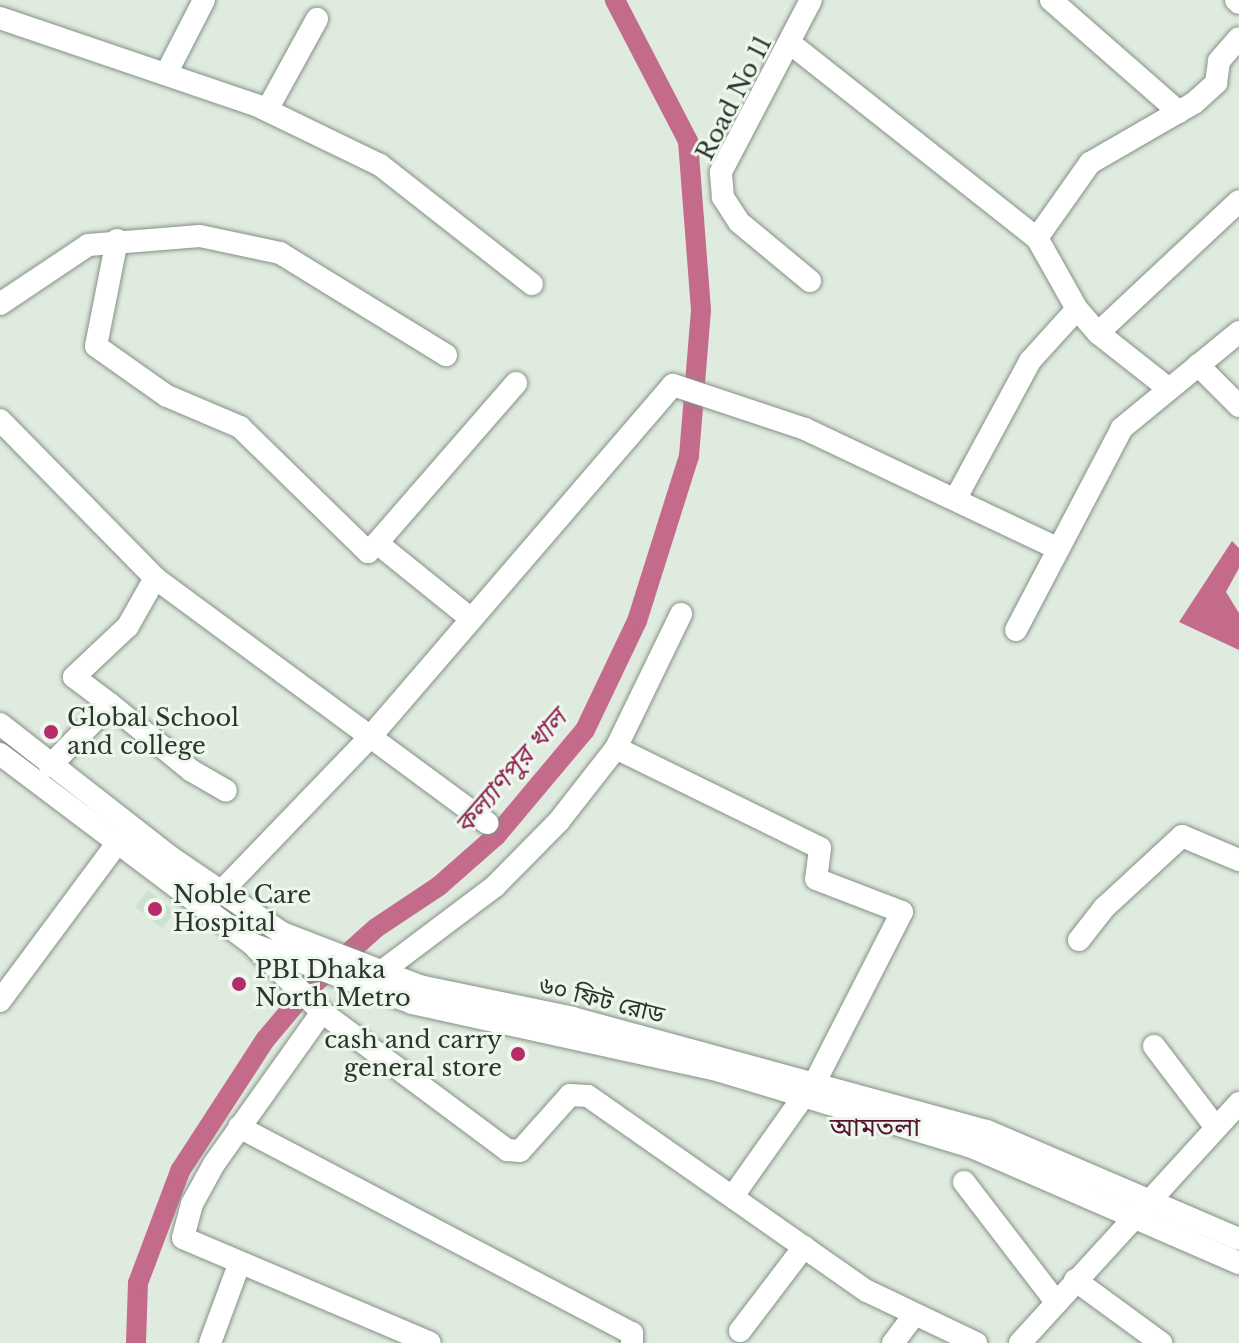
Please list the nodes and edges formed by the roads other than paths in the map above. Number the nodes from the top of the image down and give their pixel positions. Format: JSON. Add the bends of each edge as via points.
{"nodes":[{"id":1,"x":204,"y":0,"type":"edge"},
{"id":2,"x":811,"y":0,"type":"edge"},
{"id":3,"x":1051,"y":0,"type":"edge"},
{"id":4,"x":0,"y":18,"type":"edge"},
{"id":5,"x":317,"y":19,"type":"dead end"},
{"id":6,"x":1239,"y":38,"type":"edge"},
{"id":7,"x":791,"y":44,"type":"junction"},
{"id":8,"x":166,"y":74,"type":"junction"},
{"id":9,"x":267,"y":110,"type":"junction"},
{"id":10,"x":1179,"y":112,"type":"junction"},
{"id":11,"x":1239,"y":201,"type":"edge"},
{"id":12,"x":1037,"y":238,"type":"junction"},
{"id":13,"x":117,"y":240,"type":"junction"},
{"id":14,"x":810,"y":281,"type":"dead end"},
{"id":15,"x":532,"y":284,"type":"dead end"},
{"id":16,"x":0,"y":304,"type":"edge"},
{"id":17,"x":1077,"y":309,"type":"junction"},
{"id":18,"x":1239,"y":332,"type":"edge"},
{"id":19,"x":1098,"y":333,"type":"junction"},
{"id":20,"x":446,"y":355,"type":"dead end"},
{"id":21,"x":1198,"y":365,"type":"junction"},
{"id":22,"x":516,"y":383,"type":"dead end"},
{"id":23,"x":1168,"y":388,"type":"junction"},
{"id":24,"x":1239,"y":406,"type":"edge"},
{"id":25,"x":0,"y":420,"type":"edge"},
{"id":26,"x":956,"y":498,"type":"junction"},
{"id":27,"x":377,"y":543,"type":"junction"},
{"id":28,"x":1057,"y":548,"type":"junction"},
{"id":29,"x":155,"y":578,"type":"junction"},
{"id":30,"x":681,"y":614,"type":"dead end"},
{"id":31,"x":470,"y":618,"type":"junction"},
{"id":32,"x":1016,"y":630,"type":"dead end"},
{"id":33,"x":110,"y":704,"type":"junction"},
{"id":34,"x":0,"y":724,"type":"edge"},
{"id":35,"x":371,"y":736,"type":"junction"},
{"id":36,"x":616,"y":748,"type":"junction"},
{"id":37,"x":0,"y":754,"type":"edge"},
{"id":38,"x":50,"y":766,"type":"junction"},
{"id":39,"x":226,"y":791,"type":"dead end"},
{"id":40,"x":487,"y":823,"type":"dead end"},
{"id":41,"x":116,"y":845,"type":"junction"},
{"id":42,"x":1239,"y":860,"type":"edge"},
{"id":43,"x":220,"y":893,"type":"junction"},
{"id":44,"x":1079,"y":940,"type":"dead end"},
{"id":45,"x":252,"y":944,"type":"junction"},
{"id":46,"x":302,"y":951,"type":"junction"},
{"id":47,"x":368,"y":974,"type":"junction"},
{"id":48,"x":0,"y":1001,"type":"edge"},
{"id":49,"x":320,"y":1010,"type":"junction"},
{"id":50,"x":1154,"y":1046,"type":"dead end"},
{"id":51,"x":818,"y":1091,"type":"junction"},
{"id":52,"x":1239,"y":1103,"type":"edge"},
{"id":53,"x":1214,"y":1125,"type":"junction"},
{"id":54,"x":239,"y":1127,"type":"junction"},
{"id":55,"x":964,"y":1182,"type":"dead end"},
{"id":56,"x":733,"y":1196,"type":"junction"},
{"id":57,"x":1140,"y":1207,"type":"junction"},
{"id":58,"x":1190,"y":1228,"type":"junction"},
{"id":59,"x":1239,"y":1239,"type":"edge"},
{"id":60,"x":804,"y":1247,"type":"junction"},
{"id":61,"x":240,"y":1262,"type":"junction"},
{"id":62,"x":1239,"y":1263,"type":"edge"},
{"id":63,"x":1075,"y":1280,"type":"junction"},
{"id":64,"x":1056,"y":1302,"type":"junction"},
{"id":65,"x":914,"y":1315,"type":"junction"},
{"id":66,"x":740,"y":1331,"type":"dead end"},
{"id":67,"x":420,"y":1341,"type":"edge"},
{"id":68,"x":210,"y":1343,"type":"edge"},
{"id":69,"x":632,"y":1343,"type":"edge"},
{"id":70,"x":893,"y":1343,"type":"edge"},
{"id":71,"x":976,"y":1343,"type":"edge"},
{"id":72,"x":1020,"y":1343,"type":"edge"},
{"id":73,"x":1161,"y":1343,"type":"edge"}],
"edges":[{"from":1,"to":8,"type":"street"},
{"from":2,"to":7,"type":"street","name":"Road No 11"},
{"from":3,"to":10,"type":"street"},
{"from":4,"to":8,"type":"street"},
{"from":5,"to":9,"type":"street"},
{"from":6,"to":10,"type":"street","via":[[1219,61],[1216,83]]},
{"from":7,"to":12,"type":"street"},
{"from":7,"to":14,"type":"street","name":"Road No 11","via":[[721,172],[723,197],[739,222]]},
{"from":8,"to":9,"type":"street"},
{"from":9,"to":15,"type":"street","via":[[380,165]]},
{"from":10,"to":12,"type":"street","via":[[1090,163]]},
{"from":11,"to":19,"type":"street"},
{"from":12,"to":17,"type":"street"},
{"from":13,"to":16,"type":"street","via":[[88,245]]},
{"from":13,"to":20,"type":"street","via":[[200,236],[241,240],[280,253]]},
{"from":13,"to":27,"type":"street","via":[[96,346],[167,396],[240,427],[368,552]]},
{"from":17,"to":19,"type":"street"},
{"from":17,"to":26,"type":"street","via":[[1030,361]]},
{"from":18,"to":21,"type":"street"},
{"from":19,"to":23,"type":"street"},
{"from":21,"to":23,"type":"street"},
{"from":21,"to":24,"type":"street"},
{"from":22,"to":27,"type":"street"},
{"from":23,"to":28,"type":"street","via":[[1140,418],[1122,428]]},
{"from":25,"to":29,"type":"street"},
{"from":26,"to":28,"type":"street"},
{"from":26,"to":31,"type":"street","via":[[805,429],[682,385],[667,388]]},
{"from":27,"to":31,"type":"street"},
{"from":28,"to":32,"type":"street"},
{"from":29,"to":33,"type":"street","via":[[128,626],[74,677]]},
{"from":29,"to":35,"type":"street"},
{"from":30,"to":36,"type":"street"},
{"from":31,"to":35,"type":"street"},
{"from":33,"to":38,"type":"street"},
{"from":33,"to":39,"type":"street","via":[[192,771]]},
{"from":34,"to":38,"type":"street","name":"৬০ ফিট রোড"},
{"from":35,"to":40,"type":"street"},
{"from":35,"to":43,"type":"street"},
{"from":36,"to":47,"type":"street","via":[[559,821],[495,886]]},
{"from":36,"to":51,"type":"street","via":[[820,848],[816,879],[902,912]]},
{"from":37,"to":41,"type":"street","name":"৬০ ফিট রোড"},
{"from":38,"to":43,"type":"street","name":"৬০ ফিট রোড"},
{"from":41,"to":45,"type":"street","name":"৬০ ফিট রোড"},
{"from":41,"to":48,"type":"street"},
{"from":42,"to":44,"type":"street","via":[[1182,836],[1104,908]]},
{"from":43,"to":46,"type":"street","name":"৬০ ফিট রোড"},
{"from":45,"to":46,"type":"street","name":"৬০ ফিট রোড"},
{"from":45,"to":49,"type":"street"},
{"from":46,"to":47,"type":"street","name":"৬০ ফিট রোড"},
{"from":47,"to":51,"type":"street","name":"৬০ ফিট রোড"},
{"from":49,"to":54,"type":"street"},
{"from":49,"to":56,"type":"street","via":[[507,1150],[520,1151],[570,1095],[588,1096]]},
{"from":50,"to":53,"type":"street"},
{"from":51,"to":56,"type":"street"},
{"from":51,"to":57,"type":"street","name":"৬০ ফিট রোড","via":[[987,1131]]},
{"from":52,"to":53,"type":"street"},
{"from":53,"to":57,"type":"street"},
{"from":54,"to":61,"type":"street","via":[[192,1204],[183,1238]]},
{"from":54,"to":69,"type":"street","via":[[632,1333]]},
{"from":55,"to":64,"type":"street"},
{"from":56,"to":60,"type":"street"},
{"from":57,"to":58,"type":"street","name":"৬০ ফিট রোড"},
{"from":57,"to":63,"type":"street"},
{"from":58,"to":59,"type":"street","name":"৬০ ফিট রোড"},
{"from":58,"to":62,"type":"street","name":"৬০ ফিট রোড"},
{"from":60,"to":65,"type":"street","via":[[867,1291]]},
{"from":60,"to":66,"type":"street"},
{"from":61,"to":67,"type":"street"},
{"from":61,"to":68,"type":"street"},
{"from":63,"to":64,"type":"street"},
{"from":63,"to":73,"type":"street"},
{"from":64,"to":72,"type":"street"},
{"from":65,"to":70,"type":"street"},
{"from":65,"to":71,"type":"street"}]}
